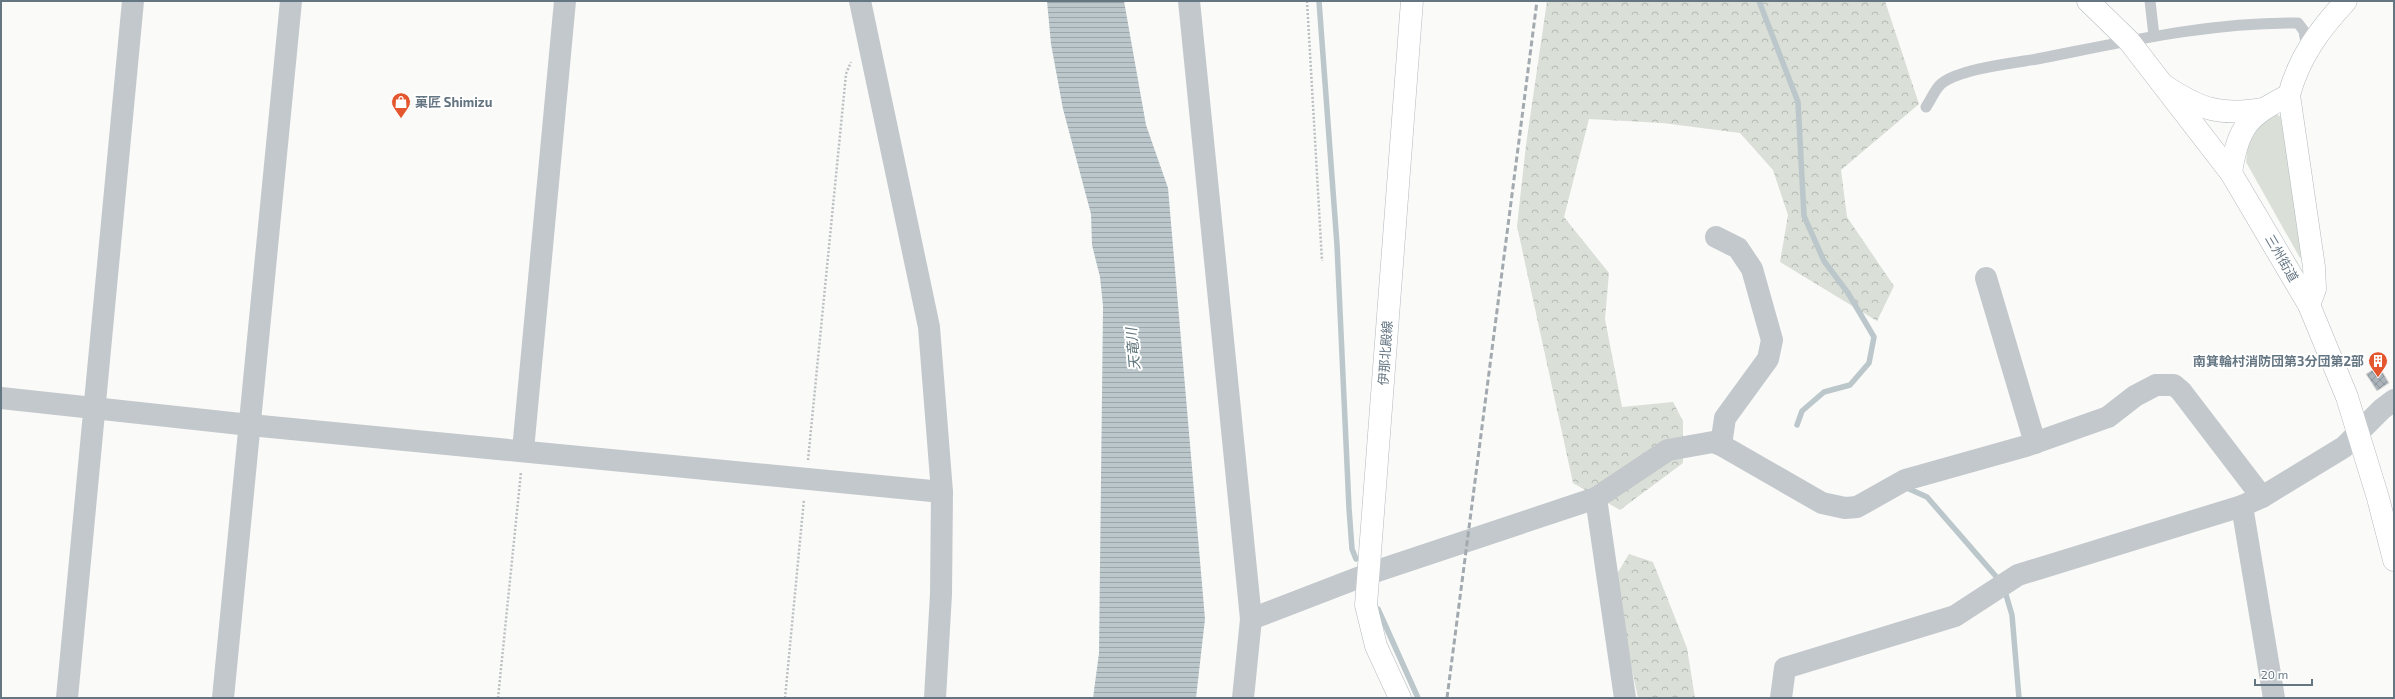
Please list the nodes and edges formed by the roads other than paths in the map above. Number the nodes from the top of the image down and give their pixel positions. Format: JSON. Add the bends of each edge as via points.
{"nodes":[{"id":1,"x":133,"y":1,"type":"edge"},
{"id":2,"x":291,"y":1,"type":"edge"},
{"id":3,"x":564,"y":1,"type":"edge"},
{"id":4,"x":860,"y":1,"type":"edge"},
{"id":5,"x":1189,"y":1,"type":"edge"},
{"id":6,"x":1412,"y":1,"type":"edge"},
{"id":7,"x":2088,"y":1,"type":"edge"},
{"id":8,"x":2150,"y":1,"type":"edge"},
{"id":9,"x":2346,"y":1,"type":"edge"},
{"id":10,"x":2154,"y":36,"type":"junction"},
{"id":11,"x":2129,"y":41,"type":"junction"},
{"id":12,"x":2307,"y":50,"type":"junction"},
{"id":13,"x":2165,"y":86,"type":"junction"},
{"id":14,"x":2289,"y":95,"type":"junction"},
{"id":15,"x":1926,"y":107,"type":"dead end"},
{"id":16,"x":2262,"y":109,"type":"junction"},
{"id":17,"x":2231,"y":173,"type":"junction"},
{"id":18,"x":1716,"y":237,"type":"dead end"},
{"id":19,"x":1986,"y":278,"type":"dead end"},
{"id":20,"x":2309,"y":305,"type":"junction"},
{"id":21,"x":1,"y":398,"type":"edge"},
{"id":22,"x":2394,"y":400,"type":"edge"},
{"id":23,"x":95,"y":408,"type":"junction"},
{"id":24,"x":250,"y":425,"type":"junction"},
{"id":25,"x":2358,"y":434,"type":"junction"},
{"id":26,"x":2035,"y":443,"type":"junction"},
{"id":27,"x":1721,"y":445,"type":"junction"},
{"id":28,"x":523,"y":450,"type":"junction"},
{"id":29,"x":942,"y":492,"type":"junction"},
{"id":30,"x":2262,"y":497,"type":"junction"},
{"id":31,"x":1596,"y":498,"type":"junction"},
{"id":32,"x":2242,"y":506,"type":"junction"},
{"id":33,"x":2394,"y":560,"type":"edge"},
{"id":34,"x":1368,"y":574,"type":"junction"},
{"id":35,"x":1251,"y":619,"type":"junction"},
{"id":36,"x":67,"y":698,"type":"edge"},
{"id":37,"x":223,"y":698,"type":"edge"},
{"id":38,"x":936,"y":698,"type":"edge"},
{"id":39,"x":1243,"y":698,"type":"edge"},
{"id":40,"x":1400,"y":698,"type":"edge"},
{"id":41,"x":1625,"y":698,"type":"edge"},
{"id":42,"x":1781,"y":698,"type":"edge"},
{"id":43,"x":2274,"y":698,"type":"edge"}],
"edges":[{"from":1,"to":23,"type":"street"},
{"from":2,"to":24,"type":"street"},
{"from":3,"to":28,"type":"street"},
{"from":4,"to":29,"type":"street","via":[[929,327]]},
{"from":5,"to":35,"type":"street"},
{"from":6,"to":34,"type":"main road","name":"伊那北殿線"},
{"from":7,"to":11,"type":"main road","name":"三州街道"},
{"from":8,"to":10,"type":"lane"},
{"from":9,"to":12,"type":"main road"},
{"from":10,"to":11,"type":"lane"},
{"from":10,"to":12,"type":"lane","via":[[2254,23],[2298,23],[2304,31]]},
{"from":11,"to":13,"type":"main road","name":"三州街道"},
{"from":11,"to":15,"type":"lane","via":[[1983,69],[1951,78],[1940,84]]},
{"from":12,"to":14,"type":"main road","via":[[2298,67]]},
{"from":13,"to":16,"type":"main road","via":[[2195,105],[2220,112]]},
{"from":13,"to":17,"type":"main road","name":"三州街道"},
{"from":14,"to":16,"type":"main road"},
{"from":14,"to":20,"type":"main road","via":[[2314,267],[2315,289]]},
{"from":16,"to":17,"type":"main road","via":[[2250,120],[2240,135]]},
{"from":17,"to":20,"type":"main road","name":"三州街道"},
{"from":18,"to":27,"type":"street","via":[[1738,248],[1752,270],[1772,340],[1768,359],[1725,418]]},
{"from":19,"to":26,"type":"street"},
{"from":20,"to":25,"type":"main road","name":"三州街道","via":[[2335,364]]},
{"from":21,"to":23,"type":"street"},
{"from":22,"to":25,"type":"street"},
{"from":23,"to":24,"type":"street"},
{"from":23,"to":36,"type":"street"},
{"from":24,"to":28,"type":"street"},
{"from":24,"to":37,"type":"street"},
{"from":25,"to":30,"type":"street","via":[[2344,447]]},
{"from":25,"to":33,"type":"main road","name":"三州街道"},
{"from":26,"to":27,"type":"street","via":[[1905,480],[1857,507],[1845,508],[1822,503]]},
{"from":26,"to":30,"type":"street","via":[[2108,417],[2135,396],[2156,385],[2174,385],[2226,447]]},
{"from":27,"to":31,"type":"street","via":[[1713,442],[1668,450]]},
{"from":28,"to":29,"type":"street"},
{"from":29,"to":38,"type":"street"},
{"from":30,"to":32,"type":"street"},
{"from":31,"to":34,"type":"street"},
{"from":31,"to":41,"type":"street"},
{"from":32,"to":42,"type":"street","via":[[2018,574],[1955,616],[1785,668]]},
{"from":32,"to":43,"type":"street"},
{"from":34,"to":35,"type":"street"},
{"from":34,"to":40,"type":"main road","name":"伊那北殿線","via":[[1366,605],[1376,646]]},
{"from":35,"to":39,"type":"street"}]}
